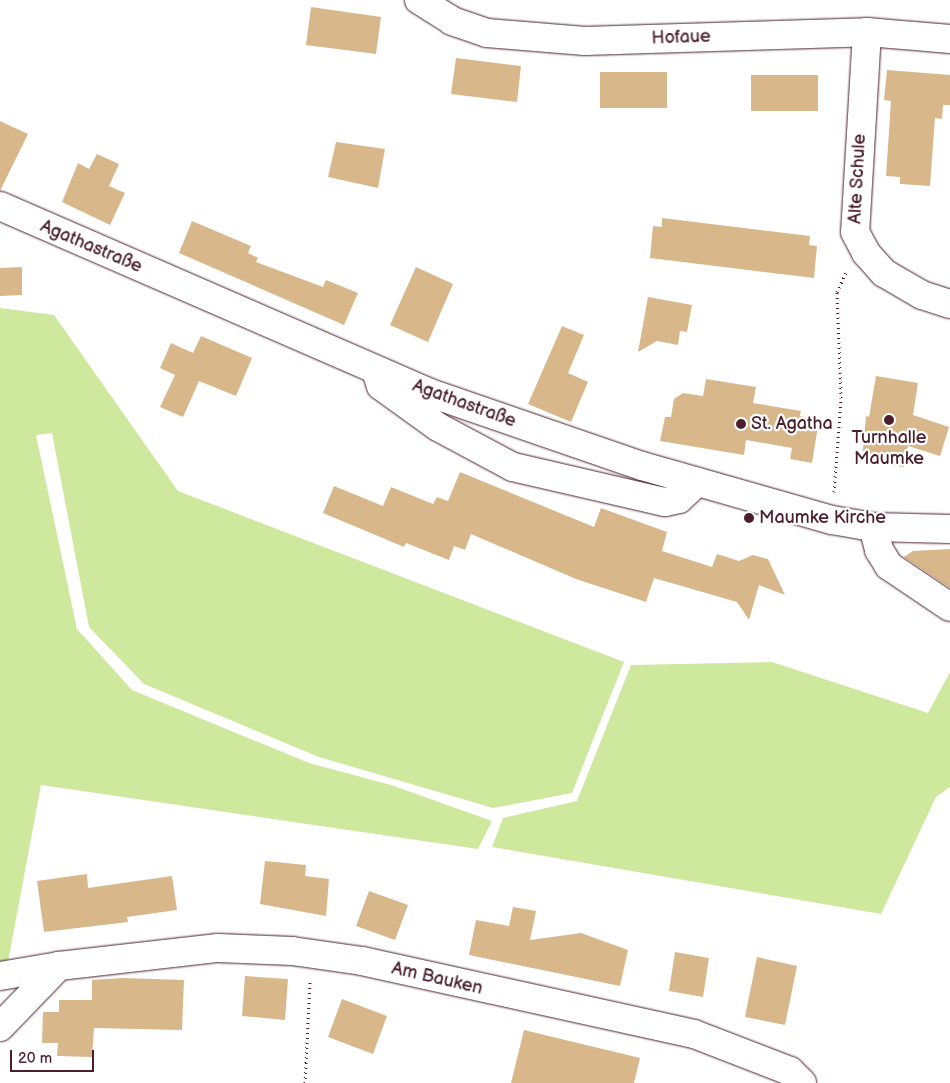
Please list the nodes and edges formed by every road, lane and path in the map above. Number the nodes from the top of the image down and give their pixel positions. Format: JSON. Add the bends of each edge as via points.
{"nodes":[{"id":1,"x":419,"y":0,"type":"edge"},
{"id":2,"x":867,"y":32,"type":"junction"},
{"id":3,"x":950,"y":38,"type":"edge"},
{"id":4,"x":0,"y":206,"type":"edge"},
{"id":5,"x":866,"y":253,"type":"junction"},
{"id":6,"x":950,"y":304,"type":"edge"},
{"id":7,"x":374,"y":369,"type":"junction"},
{"id":8,"x":697,"y":482,"type":"junction"},
{"id":9,"x":832,"y":520,"type":"junction"},
{"id":10,"x":873,"y":528,"type":"junction"},
{"id":11,"x":950,"y":529,"type":"edge"},
{"id":12,"x":950,"y":607,"type":"edge"},
{"id":13,"x":311,"y":953,"type":"junction"},
{"id":14,"x":59,"y":966,"type":"junction"},
{"id":15,"x":0,"y":976,"type":"edge"},
{"id":16,"x":0,"y":1027,"type":"edge"},
{"id":17,"x":305,"y":1083,"type":"edge"},
{"id":18,"x":802,"y":1083,"type":"edge"}],
"edges":[{"from":1,"to":2,"type":"street","name":"Hofaue","via":[[452,21],[487,33],[585,41]]},
{"from":2,"to":3,"type":"street","name":"Hofaue"},
{"from":2,"to":5,"type":"street","name":"Alte Schule","via":[[854,208],[855,232]]},
{"from":4,"to":7,"type":"street","name":"Agathastraße"},
{"from":5,"to":6,"type":"street","name":"Alte Schule","via":[[902,284]]},
{"from":5,"to":9,"type":"path","via":[[843,276],[837,292],[841,398]]},
{"from":7,"to":8,"type":"street","name":"Agathastraße","via":[[430,393]]},
{"from":7,"to":8,"type":"street","via":[[382,386],[400,400],[475,450],[513,467],[665,502],[678,499]]},
{"from":8,"to":9,"type":"street","name":"Agathastraße"},
{"from":9,"to":10,"type":"street","name":"Agathastraße"},
{"from":10,"to":11,"type":"street","name":"Agathastraße"},
{"from":10,"to":12,"type":"street","via":[[879,550],[889,566]]},
{"from":13,"to":14,"type":"street","name":"Am Bauken","via":[[218,948]]},
{"from":13,"to":17,"type":"path"},
{"from":13,"to":18,"type":"street","name":"Am Bauken","via":[[362,961],[694,1034],[790,1071]]},
{"from":14,"to":15,"type":"street","name":"Am Bauken"},
{"from":14,"to":16,"type":"street"}]}
